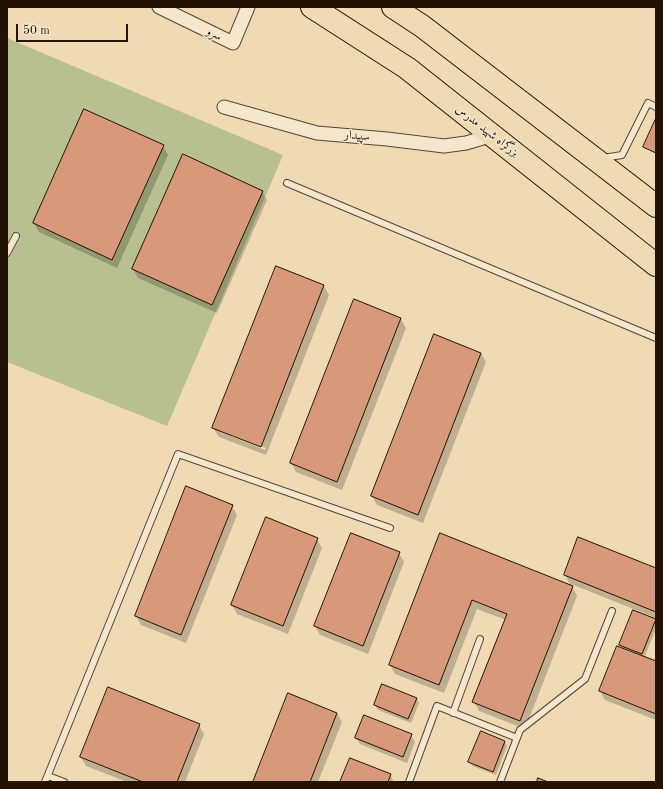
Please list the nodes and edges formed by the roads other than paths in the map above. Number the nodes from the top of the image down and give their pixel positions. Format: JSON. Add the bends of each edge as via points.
{"nodes":[{"id":1,"x":159,"y":7,"type":"edge"},
{"id":2,"x":248,"y":7,"type":"edge"},
{"id":3,"x":312,"y":7,"type":"edge"},
{"id":4,"x":395,"y":8,"type":"edge"},
{"id":5,"x":224,"y":107,"type":"dead end"},
{"id":6,"x":656,"y":108,"type":"edge"},
{"id":7,"x":493,"y":135,"type":"junction"},
{"id":8,"x":592,"y":157,"type":"junction"},
{"id":9,"x":287,"y":183,"type":"dead end"},
{"id":10,"x":656,"y":206,"type":"edge"},
{"id":11,"x":16,"y":236,"type":"dead end"},
{"id":12,"x":7,"y":253,"type":"edge"},
{"id":13,"x":656,"y":264,"type":"edge"},
{"id":14,"x":656,"y":338,"type":"edge"},
{"id":15,"x":390,"y":528,"type":"dead end"},
{"id":16,"x":612,"y":612,"type":"dead end"},
{"id":17,"x":480,"y":639,"type":"dead end"},
{"id":18,"x":453,"y":713,"type":"junction"},
{"id":19,"x":517,"y":738,"type":"junction"},
{"id":20,"x":47,"y":779,"type":"edge"},
{"id":21,"x":64,"y":782,"type":"edge"},
{"id":22,"x":409,"y":782,"type":"edge"},
{"id":23,"x":500,"y":782,"type":"edge"}],
"edges":[{"from":1,"to":2,"type":"street","name":"سرو","via":[[234,43]]},
{"from":3,"to":7,"type":"highway","name":"بزرگراه شهید مدرس","via":[[407,68]]},
{"from":4,"to":8,"type":"highway"},
{"from":5,"to":7,"type":"street","name":"سپیدار","via":[[317,133],[444,146]]},
{"from":6,"to":8,"type":"lane","via":[[648,103],[622,155],[606,159]]},
{"from":7,"to":13,"type":"highway","name":"بزرگراه شهید مدرس"},
{"from":8,"to":10,"type":"highway"},
{"from":9,"to":14,"type":"lane"},
{"from":11,"to":12,"type":"lane"},
{"from":15,"to":20,"type":"lane","via":[[178,454]]},
{"from":16,"to":19,"type":"lane","via":[[586,679],[520,730]]},
{"from":17,"to":18,"type":"lane"},
{"from":18,"to":19,"type":"lane"},
{"from":18,"to":22,"type":"lane","via":[[437,706]]},
{"from":19,"to":23,"type":"lane"},
{"from":20,"to":21,"type":"lane"}]}
